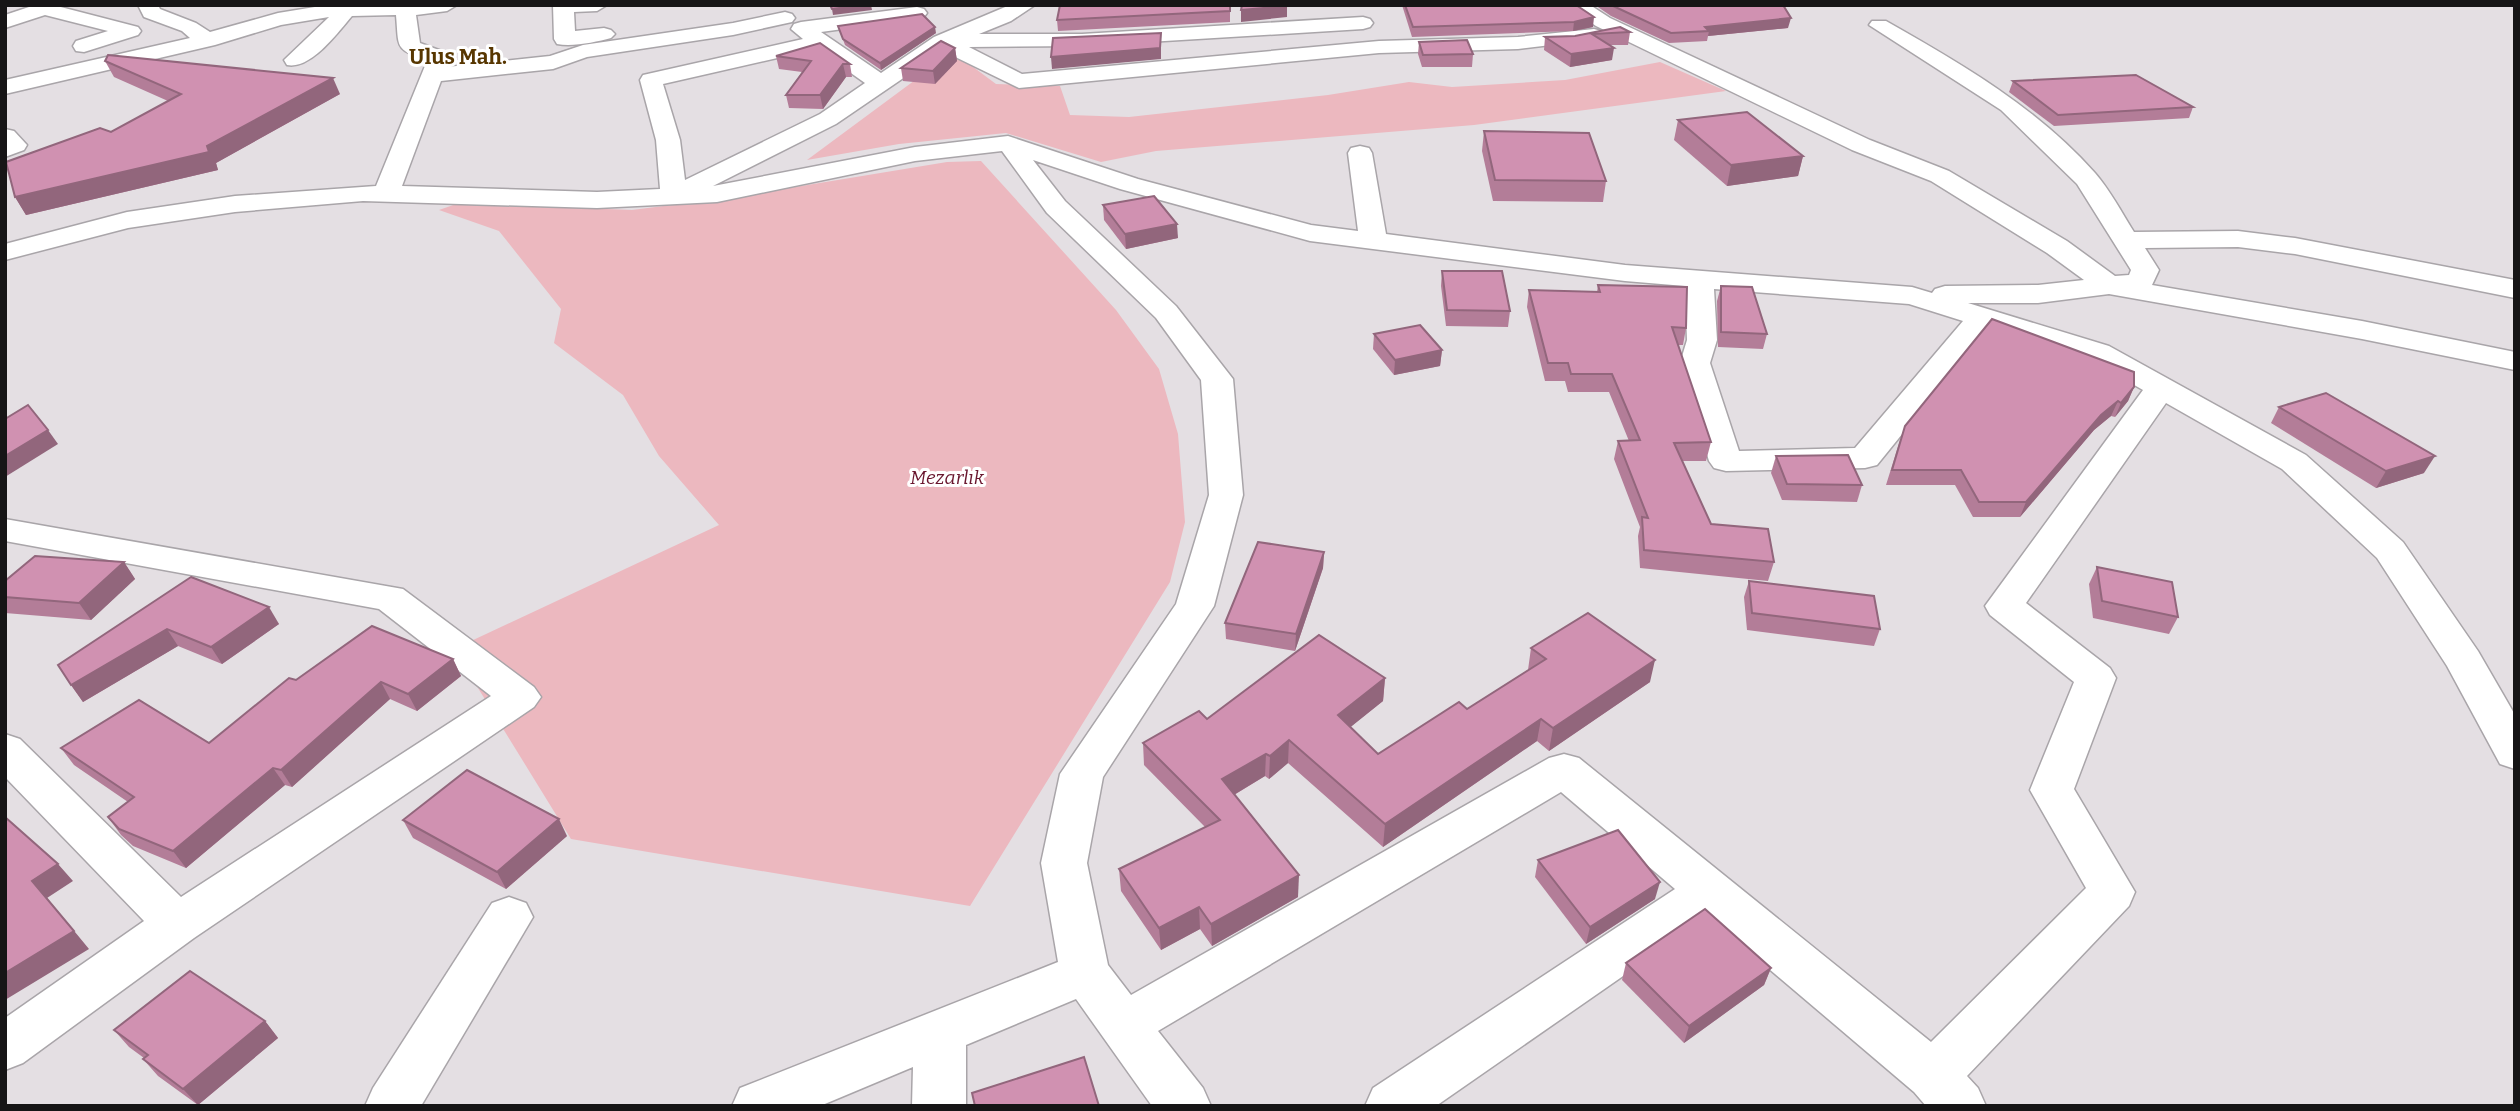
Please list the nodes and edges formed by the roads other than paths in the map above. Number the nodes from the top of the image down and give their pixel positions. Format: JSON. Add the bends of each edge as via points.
{"nodes":[{"id":1,"x":148,"y":5,"type":"edge"},
{"id":2,"x":447,"y":5,"type":"edge"},
{"id":3,"x":597,"y":5,"type":"edge"},
{"id":4,"x":1025,"y":5,"type":"edge"},
{"id":5,"x":1575,"y":5,"type":"edge"},
{"id":6,"x":114,"y":6,"type":"edge"},
{"id":7,"x":564,"y":6,"type":"edge"},
{"id":8,"x":332,"y":7,"type":"edge"},
{"id":9,"x":404,"y":7,"type":"edge"},
{"id":10,"x":914,"y":9,"type":"edge"},
{"id":11,"x":78,"y":10,"type":"edge"},
{"id":12,"x":788,"y":21,"type":"edge"},
{"id":13,"x":5,"y":22,"type":"edge"},
{"id":14,"x":1363,"y":23,"type":"dead end"},
{"id":15,"x":1879,"y":26,"type":"dead end"},
{"id":16,"x":1621,"y":30,"type":"junction"},
{"id":17,"x":207,"y":40,"type":"junction"},
{"id":18,"x":947,"y":40,"type":"junction"},
{"id":19,"x":296,"y":60,"type":"dead end"},
{"id":20,"x":70,"y":67,"type":"junction"},
{"id":21,"x":5,"y":69,"type":"edge"},
{"id":22,"x":432,"y":75,"type":"junction"},
{"id":23,"x":881,"y":83,"type":"junction"},
{"id":24,"x":5,"y":87,"type":"edge"},
{"id":25,"x":5,"y":136,"type":"edge"},
{"id":26,"x":1008,"y":143,"type":"junction"},
{"id":27,"x":5,"y":150,"type":"edge"},
{"id":28,"x":1360,"y":153,"type":"dead end"},
{"id":29,"x":386,"y":194,"type":"junction"},
{"id":30,"x":674,"y":196,"type":"junction"},
{"id":31,"x":2126,"y":240,"type":"junction"},
{"id":32,"x":1374,"y":241,"type":"junction"},
{"id":33,"x":5,"y":252,"type":"edge"},
{"id":34,"x":1699,"y":279,"type":"junction"},
{"id":35,"x":2110,"y":286,"type":"junction"},
{"id":36,"x":2515,"y":289,"type":"edge"},
{"id":37,"x":1912,"y":296,"type":"junction"},
{"id":38,"x":1983,"y":317,"type":"junction"},
{"id":39,"x":2515,"y":361,"type":"edge"},
{"id":40,"x":2161,"y":387,"type":"junction"},
{"id":41,"x":5,"y":530,"type":"edge"},
{"id":42,"x":5,"y":750,"type":"edge"},
{"id":43,"x":2515,"y":753,"type":"edge"},
{"id":44,"x":1709,"y":891,"type":"junction"},
{"id":45,"x":509,"y":917,"type":"dead end"},
{"id":46,"x":177,"y":924,"type":"junction"},
{"id":47,"x":1084,"y":973,"type":"junction"},
{"id":48,"x":1123,"y":1025,"type":"junction"},
{"id":49,"x":940,"y":1032,"type":"junction"},
{"id":50,"x":5,"y":1047,"type":"edge"},
{"id":51,"x":1946,"y":1091,"type":"edge"},
{"id":52,"x":392,"y":1106,"type":"edge"},
{"id":53,"x":759,"y":1106,"type":"edge"},
{"id":54,"x":939,"y":1106,"type":"edge"},
{"id":55,"x":1184,"y":1106,"type":"edge"},
{"id":56,"x":1392,"y":1106,"type":"edge"}],
"edges":[{"from":1,"to":17,"type":"street","via":[[151,13],[189,27]]},
{"from":2,"to":9,"type":"street"},
{"from":3,"to":7,"type":"street"},
{"from":4,"to":18,"type":"street"},
{"from":5,"to":16,"type":"street"},
{"from":6,"to":11,"type":"street"},
{"from":7,"to":12,"type":"street","via":[[565,39]]},
{"from":8,"to":9,"type":"street"},
{"from":8,"to":17,"type":"street"},
{"from":8,"to":19,"type":"street","via":[[322,38]]},
{"from":9,"to":22,"type":"street","via":[[410,47],[439,58]]},
{"from":10,"to":12,"type":"street"},
{"from":10,"to":18,"type":"street"},
{"from":11,"to":13,"type":"street","via":[[44,9]]},
{"from":11,"to":20,"type":"street","via":[[131,31]]},
{"from":12,"to":22,"type":"street","via":[[583,51],[553,62]]},
{"from":12,"to":23,"type":"street"},
{"from":12,"to":30,"type":"street","via":[[651,80],[668,141]]},
{"from":14,"to":18,"type":"street","via":[[1082,40]]},
{"from":15,"to":31,"type":"street","via":[[2009,105],[2087,179]]},
{"from":16,"to":18,"type":"street","via":[[1573,40],[1379,47],[1019,81]]},
{"from":16,"to":35,"type":"street","via":[[1861,145],[1940,176],[2057,247]]},
{"from":17,"to":20,"type":"street"},
{"from":18,"to":23,"type":"street"},
{"from":20,"to":21,"type":"street"},
{"from":20,"to":24,"type":"street"},
{"from":22,"to":29,"type":"street"},
{"from":23,"to":30,"type":"street","via":[[828,119]]},
{"from":25,"to":27,"type":"street","via":[[15,145]]},
{"from":26,"to":30,"type":"street","via":[[915,154],[717,194]]},
{"from":26,"to":32,"type":"street","via":[[1129,184],[1310,233]]},
{"from":26,"to":47,"type":"street","via":[[1056,207],[1166,312],[1217,379],[1226,495],[1195,606],[1082,774],[1063,863]]},
{"from":28,"to":32,"type":"street"},
{"from":29,"to":30,"type":"street","via":[[597,200]]},
{"from":29,"to":33,"type":"street","via":[[273,201],[127,220]]},
{"from":31,"to":35,"type":"street","via":[[2145,270],[2140,282]]},
{"from":31,"to":36,"type":"street","via":[[2238,239],[2295,246]]},
{"from":32,"to":34,"type":"street"},
{"from":34,"to":37,"type":"street"},
{"from":34,"to":38,"type":"street","via":[[1702,340],[1695,363],[1726,461],[1865,458]]},
{"from":35,"to":37,"type":"street","via":[[2038,294]]},
{"from":35,"to":39,"type":"street"},
{"from":37,"to":38,"type":"street"},
{"from":38,"to":40,"type":"street","via":[[2098,352]]},
{"from":40,"to":43,"type":"street","via":[[2294,462],[2390,550],[2463,661]]},
{"from":40,"to":51,"type":"street","via":[[2004,606],[2096,678],[2052,790],[2112,892]]},
{"from":41,"to":46,"type":"street","via":[[390,598],[520,697]]},
{"from":42,"to":46,"type":"street"},
{"from":44,"to":48,"type":"street","via":[[1564,770]]},
{"from":44,"to":51,"type":"street"},
{"from":44,"to":56,"type":"street"},
{"from":45,"to":52,"type":"street"},
{"from":46,"to":50,"type":"street"},
{"from":47,"to":48,"type":"street"},
{"from":47,"to":49,"type":"street"},
{"from":48,"to":55,"type":"street"},
{"from":49,"to":53,"type":"street"},
{"from":49,"to":54,"type":"street"}]}
